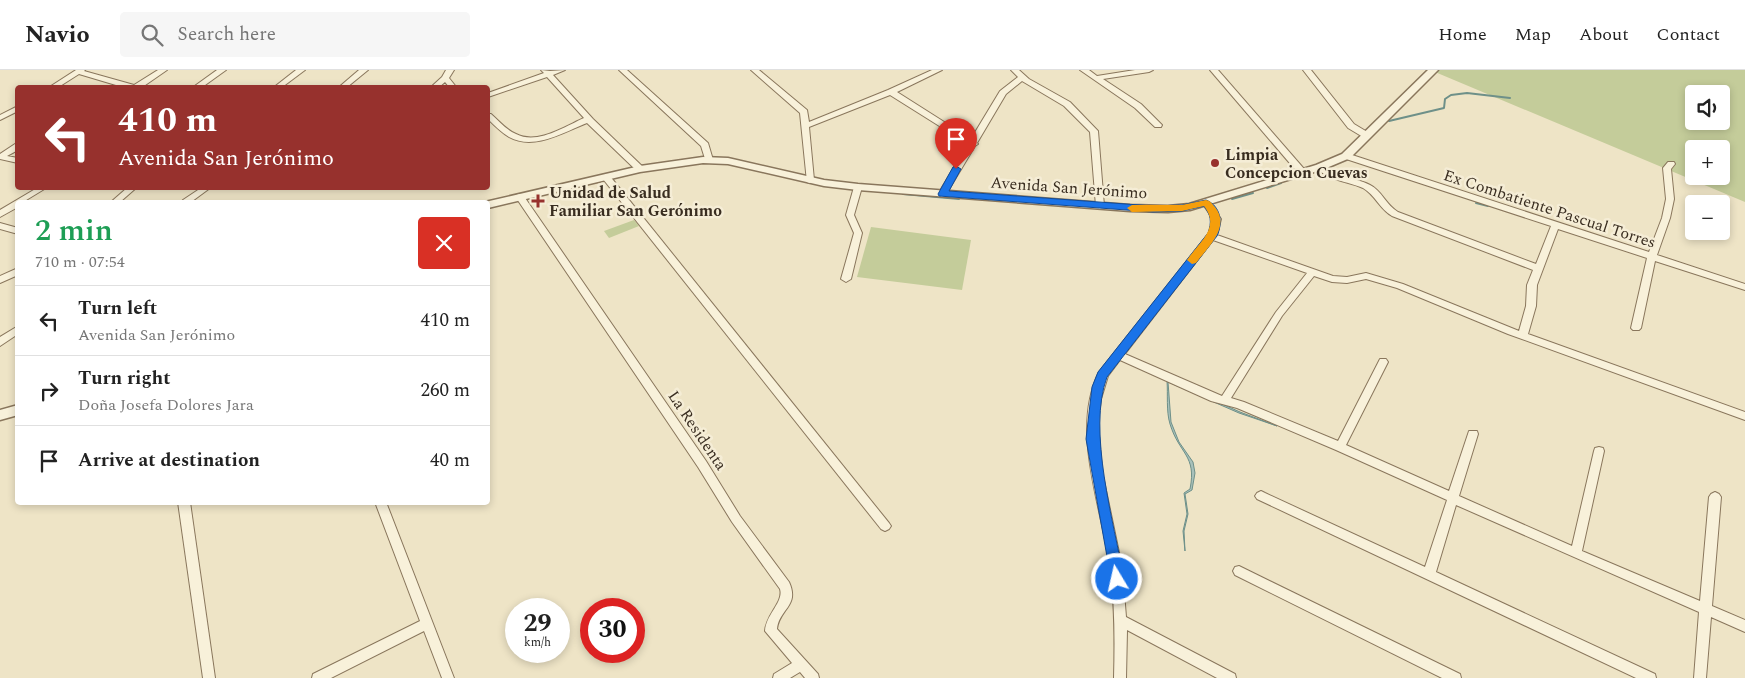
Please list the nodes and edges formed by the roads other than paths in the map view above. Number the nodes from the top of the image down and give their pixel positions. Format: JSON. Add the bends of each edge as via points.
{"nodes":[{"id":1,"x":163,"y":70,"type":"edge"},
{"id":2,"x":222,"y":70,"type":"edge"},
{"id":3,"x":302,"y":70,"type":"edge"},
{"id":4,"x":364,"y":70,"type":"edge"},
{"id":5,"x":450,"y":70,"type":"edge"},
{"id":6,"x":562,"y":70,"type":"edge"},
{"id":7,"x":623,"y":70,"type":"edge"},
{"id":8,"x":756,"y":70,"type":"edge"},
{"id":9,"x":938,"y":70,"type":"edge"},
{"id":10,"x":1015,"y":70,"type":"edge"},
{"id":11,"x":1084,"y":70,"type":"edge"},
{"id":12,"x":1149,"y":70,"type":"edge"},
{"id":13,"x":1214,"y":70,"type":"edge"},
{"id":14,"x":1307,"y":70,"type":"edge"},
{"id":15,"x":1433,"y":70,"type":"edge"},
{"id":16,"x":80,"y":71,"type":"edge"},
{"id":17,"x":547,"y":72,"type":"edge"},
{"id":18,"x":445,"y":78,"type":"junction"},
{"id":19,"x":1022,"y":78,"type":"junction"},
{"id":20,"x":1096,"y":78,"type":"junction"},
{"id":21,"x":57,"y":85,"type":"edge"},
{"id":22,"x":125,"y":85,"type":"edge"},
{"id":23,"x":140,"y":85,"type":"edge"},
{"id":24,"x":200,"y":85,"type":"edge"},
{"id":25,"x":280,"y":85,"type":"edge"},
{"id":26,"x":345,"y":85,"type":"edge"},
{"id":27,"x":437,"y":85,"type":"edge"},
{"id":28,"x":451,"y":85,"type":"edge"},
{"id":29,"x":891,"y":92,"type":"junction"},
{"id":30,"x":490,"y":94,"type":"edge"},
{"id":31,"x":15,"y":110,"type":"edge"},
{"id":32,"x":0,"y":118,"type":"edge"},
{"id":33,"x":490,"y":118,"type":"edge"},
{"id":34,"x":589,"y":119,"type":"junction"},
{"id":35,"x":1158,"y":125,"type":"dead end"},
{"id":36,"x":805,"y":126,"type":"junction"},
{"id":37,"x":1366,"y":135,"type":"junction"},
{"id":38,"x":974,"y":144,"type":"junction"},
{"id":39,"x":15,"y":148,"type":"edge"},
{"id":40,"x":1346,"y":156,"type":"junction"},
{"id":41,"x":0,"y":157,"type":"edge"},
{"id":42,"x":709,"y":160,"type":"junction"},
{"id":43,"x":15,"y":161,"type":"edge"},
{"id":44,"x":1671,"y":164,"type":"dead end"},
{"id":45,"x":1320,"y":167,"type":"junction"},
{"id":46,"x":640,"y":169,"type":"junction"},
{"id":47,"x":1302,"y":172,"type":"junction"},
{"id":48,"x":606,"y":177,"type":"junction"},
{"id":49,"x":810,"y":180,"type":"junction"},
{"id":50,"x":858,"y":187,"type":"junction"},
{"id":51,"x":39,"y":190,"type":"edge"},
{"id":52,"x":130,"y":190,"type":"edge"},
{"id":53,"x":203,"y":190,"type":"edge"},
{"id":54,"x":942,"y":194,"type":"junction"},
{"id":55,"x":520,"y":197,"type":"junction"},
{"id":56,"x":23,"y":200,"type":"edge"},
{"id":57,"x":117,"y":200,"type":"edge"},
{"id":58,"x":189,"y":200,"type":"edge"},
{"id":59,"x":1206,"y":203,"type":"junction"},
{"id":60,"x":15,"y":204,"type":"edge"},
{"id":61,"x":490,"y":205,"type":"edge"},
{"id":62,"x":1100,"y":206,"type":"junction"},
{"id":63,"x":2,"y":211,"type":"edge"},
{"id":64,"x":0,"y":226,"type":"edge"},
{"id":65,"x":1555,"y":226,"type":"junction"},
{"id":66,"x":15,"y":230,"type":"edge"},
{"id":67,"x":1211,"y":236,"type":"junction"},
{"id":68,"x":1652,"y":257,"type":"junction"},
{"id":69,"x":1539,"y":269,"type":"junction"},
{"id":70,"x":15,"y":274,"type":"edge"},
{"id":71,"x":1312,"y":274,"type":"junction"},
{"id":72,"x":846,"y":279,"type":"dead end"},
{"id":73,"x":0,"y":280,"type":"edge"},
{"id":74,"x":1745,"y":287,"type":"edge"},
{"id":75,"x":1636,"y":328,"type":"dead end"},
{"id":76,"x":15,"y":331,"type":"edge"},
{"id":77,"x":1523,"y":336,"type":"junction"},
{"id":78,"x":0,"y":342,"type":"edge"},
{"id":79,"x":1119,"y":354,"type":"junction"},
{"id":80,"x":1383,"y":362,"type":"dead end"},
{"id":81,"x":1224,"y":401,"type":"junction"},
{"id":82,"x":15,"y":411,"type":"edge"},
{"id":83,"x":0,"y":415,"type":"edge"},
{"id":84,"x":1745,"y":416,"type":"edge"},
{"id":85,"x":1473,"y":434,"type":"dead end"},
{"id":86,"x":1340,"y":446,"type":"junction"},
{"id":87,"x":1599,"y":451,"type":"dead end"},
{"id":88,"x":1262,"y":496,"type":"dead end"},
{"id":89,"x":1453,"y":497,"type":"junction"},
{"id":90,"x":1716,"y":497,"type":"dead end"},
{"id":91,"x":184,"y":505,"type":"edge"},
{"id":92,"x":381,"y":505,"type":"edge"},
{"id":93,"x":885,"y":526,"type":"dead end"},
{"id":94,"x":1576,"y":553,"type":"junction"},
{"id":95,"x":1239,"y":571,"type":"dead end"},
{"id":96,"x":1429,"y":574,"type":"junction"},
{"id":97,"x":1706,"y":609,"type":"junction"},
{"id":98,"x":1122,"y":621,"type":"junction"},
{"id":99,"x":428,"y":623,"type":"junction"},
{"id":100,"x":1745,"y":626,"type":"edge"},
{"id":101,"x":800,"y":666,"type":"junction"},
{"id":102,"x":208,"y":678,"type":"edge"},
{"id":103,"x":318,"y":678,"type":"edge"},
{"id":104,"x":448,"y":678,"type":"edge"},
{"id":105,"x":779,"y":678,"type":"edge"},
{"id":106,"x":813,"y":678,"type":"edge"},
{"id":107,"x":1120,"y":678,"type":"edge"},
{"id":108,"x":1230,"y":678,"type":"edge"},
{"id":109,"x":1455,"y":678,"type":"edge"},
{"id":110,"x":1650,"y":678,"type":"edge"},
{"id":111,"x":1700,"y":678,"type":"edge"}],
"edges":[{"from":1,"to":23,"type":"street"},
{"from":2,"to":24,"type":"street"},
{"from":3,"to":25,"type":"street"},
{"from":4,"to":26,"type":"street"},
{"from":5,"to":18,"type":"street"},
{"from":6,"to":17,"type":"street"},
{"from":7,"to":42,"type":"street","via":[[705,145]]},
{"from":8,"to":36,"type":"street","via":[[801,107]]},
{"from":9,"to":29,"type":"street"},
{"from":10,"to":19,"type":"street"},
{"from":11,"to":20,"type":"street"},
{"from":12,"to":20,"type":"street"},
{"from":13,"to":47,"type":"street"},
{"from":14,"to":37,"type":"street","via":[[1351,126]]},
{"from":15,"to":37,"type":"street","name":"Avenida San Jerónimo"},
{"from":16,"to":21,"type":"street"},
{"from":16,"to":22,"type":"street"},
{"from":17,"to":30,"type":"street"},
{"from":17,"to":34,"type":"street"},
{"from":18,"to":27,"type":"street"},
{"from":18,"to":28,"type":"street"},
{"from":19,"to":38,"type":"street","via":[[1003,93]]},
{"from":19,"to":62,"type":"street","via":[[1067,104],[1094,131]]},
{"from":20,"to":35,"type":"street","via":[[1138,106]]},
{"from":29,"to":36,"type":"street"},
{"from":29,"to":38,"type":"street"},
{"from":31,"to":32,"type":"street"},
{"from":33,"to":34,"type":"street","via":[[512,136],[526,140]]},
{"from":34,"to":46,"type":"street"},
{"from":36,"to":49,"type":"street"},
{"from":37,"to":40,"type":"street","name":"Avenida San Jerónimo"},
{"from":38,"to":54,"type":"street"},
{"from":39,"to":41,"type":"street"},
{"from":40,"to":45,"type":"street","name":"Avenida San Jerónimo"},
{"from":40,"to":65,"type":"street","name":"Ex Combatiente Pascual Torres"},
{"from":41,"to":43,"type":"street"},
{"from":42,"to":46,"type":"street","name":"Avenida San Jerónimo"},
{"from":42,"to":49,"type":"street","name":"Avenida San Jerónimo","via":[[728,161]]},
{"from":44,"to":68,"type":"street","via":[[1666,168],[1670,199]]},
{"from":45,"to":47,"type":"street","name":"Avenida San Jerónimo"},
{"from":45,"to":69,"type":"street","via":[[1367,188],[1395,214]]},
{"from":46,"to":48,"type":"street","name":"Avenida San Jerónimo"},
{"from":47,"to":59,"type":"street","name":"Avenida San Jerónimo"},
{"from":48,"to":55,"type":"street","name":"Avenida San Jerónimo"},
{"from":48,"to":93,"type":"street"},
{"from":49,"to":50,"type":"street","name":"Avenida San Jerónimo"},
{"from":50,"to":54,"type":"street","name":"Avenida San Jerónimo"},
{"from":50,"to":72,"type":"street","via":[[850,214],[857,237]]},
{"from":51,"to":56,"type":"street"},
{"from":52,"to":57,"type":"street"},
{"from":53,"to":58,"type":"street"},
{"from":54,"to":62,"type":"street","name":"Avenida San Jerónimo"},
{"from":55,"to":61,"type":"street","name":"Avenida San Jerónimo"},
{"from":55,"to":101,"type":"street","name":"La Residenta","via":[[736,519],[785,586],[788,599],[773,618],[771,631]]},
{"from":59,"to":62,"type":"street","name":"Avenida San Jerónimo","via":[[1168,209]]},
{"from":59,"to":67,"type":"street","via":[[1217,219]]},
{"from":60,"to":63,"type":"street"},
{"from":64,"to":66,"type":"street"},
{"from":65,"to":68,"type":"street","name":"Ex Combatiente Pascual Torres"},
{"from":65,"to":69,"type":"street"},
{"from":67,"to":71,"type":"street"},
{"from":67,"to":79,"type":"street"},
{"from":68,"to":74,"type":"street","name":"Ex Combatiente Pascual Torres"},
{"from":68,"to":75,"type":"street"},
{"from":69,"to":77,"type":"street","via":[[1532,285],[1531,306]]},
{"from":70,"to":73,"type":"street"},
{"from":71,"to":77,"type":"street","via":[[1339,280],[1366,276],[1380,279]]},
{"from":71,"to":81,"type":"street","via":[[1279,314]]},
{"from":76,"to":78,"type":"street"},
{"from":77,"to":84,"type":"street"},
{"from":79,"to":81,"type":"street"},
{"from":79,"to":98,"type":"street","via":[[1102,375],[1092,427]]},
{"from":80,"to":86,"type":"street"},
{"from":81,"to":86,"type":"street"},
{"from":82,"to":83,"type":"street"},
{"from":85,"to":89,"type":"street"},
{"from":86,"to":89,"type":"street"},
{"from":87,"to":94,"type":"street"},
{"from":88,"to":96,"type":"street"},
{"from":89,"to":94,"type":"street"},
{"from":89,"to":96,"type":"street"},
{"from":90,"to":97,"type":"street"},
{"from":91,"to":102,"type":"street"},
{"from":92,"to":99,"type":"street"},
{"from":94,"to":97,"type":"street"},
{"from":95,"to":109,"type":"street"},
{"from":96,"to":110,"type":"street"},
{"from":97,"to":100,"type":"street"},
{"from":97,"to":111,"type":"street"},
{"from":98,"to":107,"type":"street"},
{"from":98,"to":108,"type":"street"},
{"from":99,"to":103,"type":"street"},
{"from":99,"to":104,"type":"street"},
{"from":101,"to":105,"type":"street"},
{"from":101,"to":106,"type":"street","name":"La Residenta"}]}
